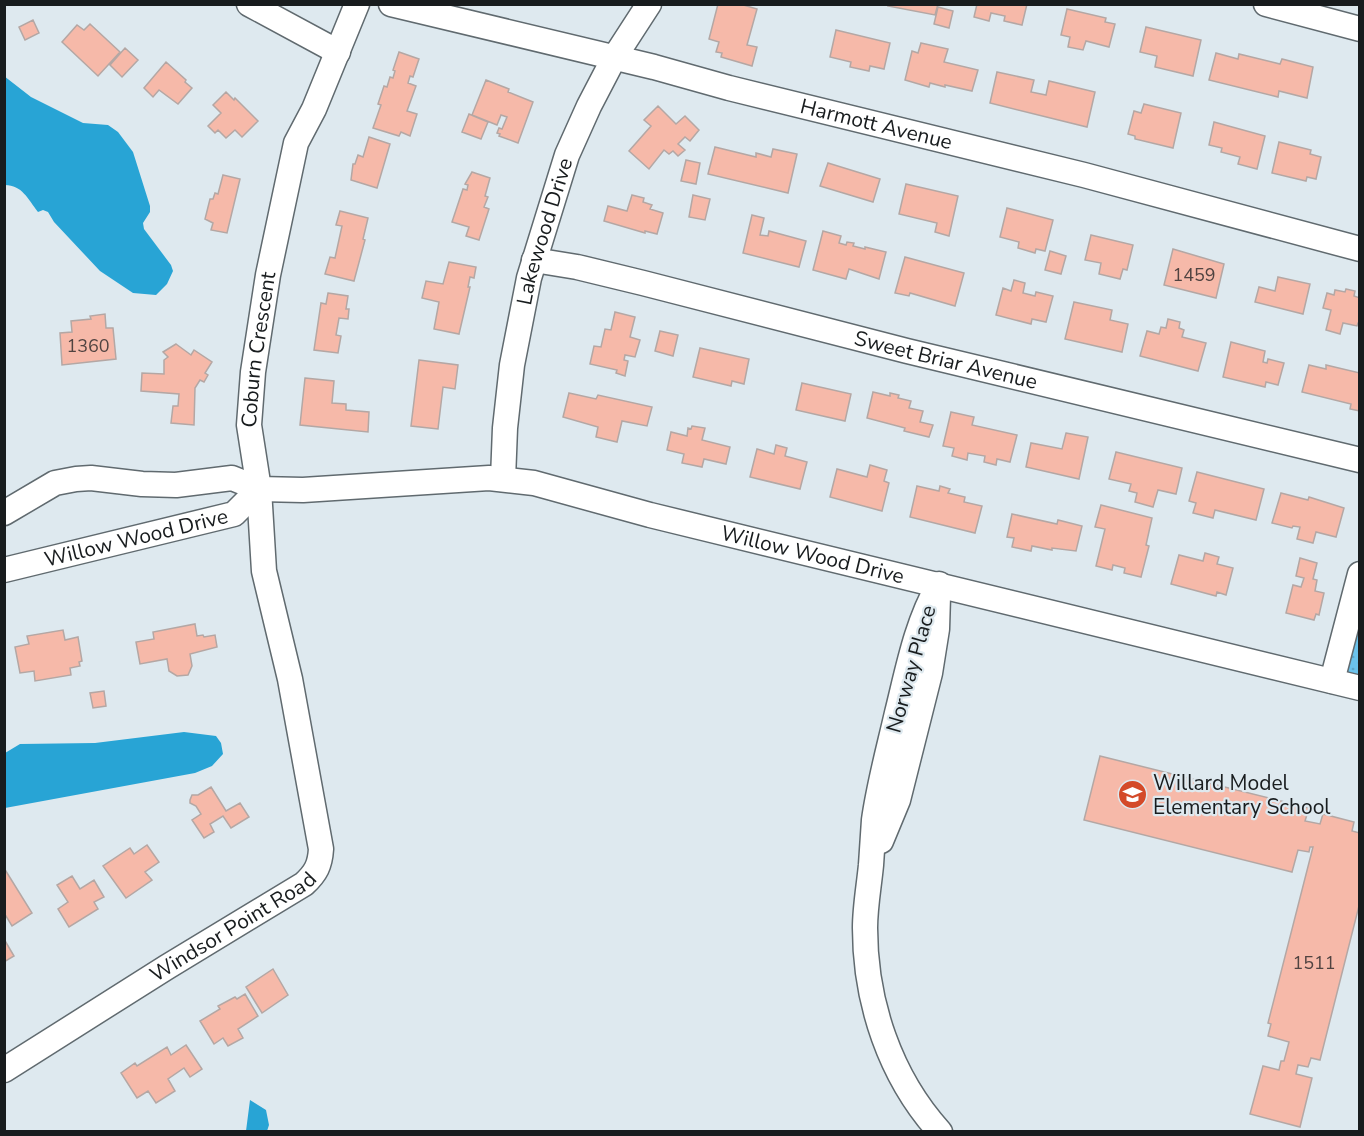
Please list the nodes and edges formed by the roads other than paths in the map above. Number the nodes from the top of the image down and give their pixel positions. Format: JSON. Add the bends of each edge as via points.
{"nodes":[{"id":1,"x":249,"y":4,"type":"edge"},
{"id":2,"x":357,"y":4,"type":"edge"},
{"id":3,"x":391,"y":4,"type":"edge"},
{"id":4,"x":649,"y":4,"type":"edge"},
{"id":5,"x":1266,"y":4,"type":"edge"},
{"id":6,"x":1359,"y":29,"type":"edge"},
{"id":7,"x":338,"y":52,"type":"junction"},
{"id":8,"x":614,"y":58,"type":"junction"},
{"id":9,"x":1359,"y":249,"type":"edge"},
{"id":10,"x":534,"y":260,"type":"junction"},
{"id":11,"x":1359,"y":460,"type":"edge"},
{"id":12,"x":503,"y":479,"type":"junction"},
{"id":13,"x":259,"y":489,"type":"junction"},
{"id":14,"x":4,"y":513,"type":"edge"},
{"id":15,"x":4,"y":570,"type":"edge"},
{"id":16,"x":1359,"y":574,"type":"edge"},
{"id":17,"x":939,"y":584,"type":"junction"},
{"id":18,"x":1332,"y":681,"type":"junction"},
{"id":19,"x":1359,"y":688,"type":"edge"},
{"id":20,"x":294,"y":705,"type":"joint"},
{"id":21,"x":4,"y":1070,"type":"edge"},
{"id":22,"x":940,"y":1131,"type":"edge"}],
"edges":[{"from":1,"to":7,"type":"street"},
{"from":2,"to":7,"type":"street","name":"Coburn Crescent"},
{"from":3,"to":8,"type":"street","name":"Harmott Avenue"},
{"from":4,"to":8,"type":"street","name":"Lakewood Drive"},
{"from":5,"to":6,"type":"street"},
{"from":7,"to":13,"type":"street","name":"Coburn Crescent","via":[[296,144],[268,275],[249,425]]},
{"from":8,"to":9,"type":"street","name":"Harmott Avenue","via":[[1084,175]]},
{"from":8,"to":10,"type":"street","name":"Lakewood Drive","via":[[567,155]]},
{"from":10,"to":11,"type":"street","name":"Sweet Briar Avenue","via":[[577,267]]},
{"from":10,"to":12,"type":"street","name":"Lakewood Drive","via":[[512,366]]},
{"from":12,"to":13,"type":"street","name":"Willow Wood Drive"},
{"from":12,"to":17,"type":"street","name":"Willow Wood Drive","via":[[534,483]]},
{"from":13,"to":14,"type":"street","name":"Willow Wood Drive","via":[[232,478],[176,485],[76,479],[55,483]]},
{"from":13,"to":15,"type":"street","name":"Willow Wood Drive","via":[[234,514]]},
{"from":13,"to":20,"type":"street","name":"Coburn Crescent","via":[[264,571]]},
{"from":16,"to":18,"type":"street"},
{"from":17,"to":18,"type":"street","name":"Willow Wood Drive"},
{"from":17,"to":22,"type":"street","name":"Norway Place","via":[[930,674],[898,800],[871,866],[865,927],[873,1005],[885,1040],[919,1106]]},
{"from":18,"to":19,"type":"street","name":"Willow Wood Drive"},
{"from":20,"to":21,"type":"street","name":"Windsor Point Road","via":[[321,849],[315,873],[304,884]]}]}
